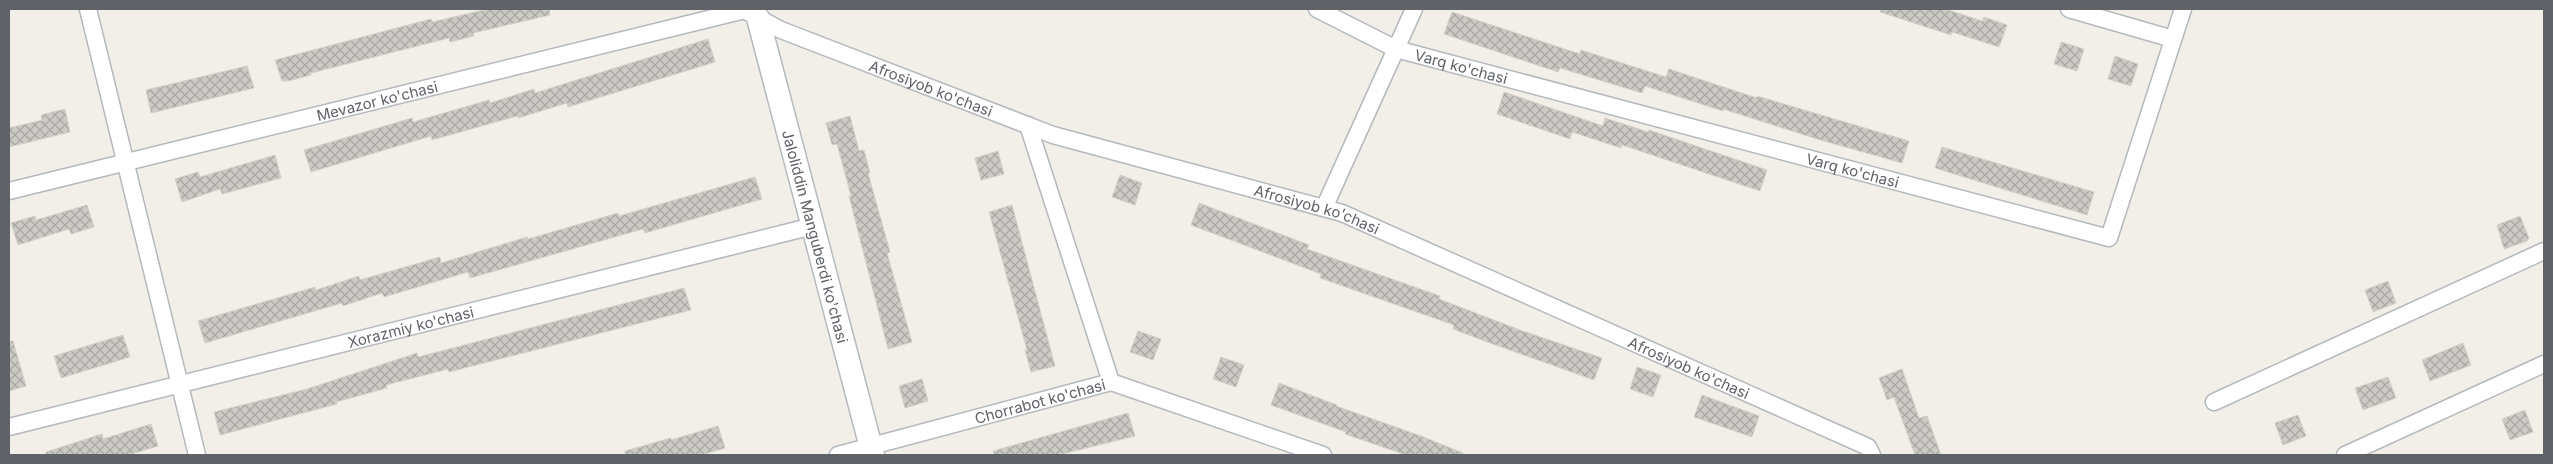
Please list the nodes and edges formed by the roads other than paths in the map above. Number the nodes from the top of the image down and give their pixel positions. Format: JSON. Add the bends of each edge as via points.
{"nodes":[{"id":1,"x":88,"y":9,"type":"edge"},
{"id":2,"x":1317,"y":9,"type":"edge"},
{"id":3,"x":1414,"y":9,"type":"edge"},
{"id":4,"x":2069,"y":9,"type":"edge"},
{"id":5,"x":2183,"y":9,"type":"edge"},
{"id":6,"x":749,"y":12,"type":"edge"},
{"id":7,"x":2173,"y":39,"type":"junction"},
{"id":8,"x":1396,"y":49,"type":"junction"},
{"id":9,"x":1028,"y":125,"type":"junction"},
{"id":10,"x":127,"y":162,"type":"junction"},
{"id":11,"x":9,"y":191,"type":"edge"},
{"id":12,"x":1324,"y":208,"type":"junction"},
{"id":13,"x":813,"y":226,"type":"junction"},
{"id":14,"x":2544,"y":251,"type":"edge"},
{"id":15,"x":2544,"y":364,"type":"edge"},
{"id":16,"x":1111,"y":382,"type":"junction"},
{"id":17,"x":181,"y":385,"type":"junction"},
{"id":18,"x":2214,"y":402,"type":"dead end"},
{"id":19,"x":9,"y":427,"type":"edge"},
{"id":20,"x":872,"y":451,"type":"edge"},
{"id":21,"x":197,"y":455,"type":"edge"},
{"id":22,"x":838,"y":455,"type":"edge"},
{"id":23,"x":1323,"y":455,"type":"edge"},
{"id":24,"x":1872,"y":455,"type":"edge"},
{"id":25,"x":2345,"y":455,"type":"edge"}],
"edges":[{"from":1,"to":10,"type":"street"},
{"from":2,"to":8,"type":"street","name":"Varq ko'chasi"},
{"from":3,"to":8,"type":"street","name":"Varq ko'chasi"},
{"from":4,"to":7,"type":"street"},
{"from":5,"to":7,"type":"street","name":"Varq ko'chasi"},
{"from":6,"to":9,"type":"street","name":"Afrosiyob ko'chasi","via":[[781,30]]},
{"from":6,"to":10,"type":"street","name":"Mevazor ko'chasi"},
{"from":6,"to":13,"type":"street","name":"Jaloliddin Manguberdi ko'chasi"},
{"from":7,"to":8,"type":"street","name":"Varq ko'chasi","via":[[2109,238]]},
{"from":8,"to":12,"type":"street","name":"Varq ko'chasi"},
{"from":9,"to":12,"type":"street","name":"Afrosiyob ko'chasi","via":[[1053,135]]},
{"from":9,"to":16,"type":"street"},
{"from":10,"to":11,"type":"street","name":"Mevazor ko'chasi"},
{"from":10,"to":17,"type":"street"},
{"from":12,"to":24,"type":"street","name":"Afrosiyob ko'chasi","via":[[1351,217],[1868,447]]},
{"from":13,"to":17,"type":"street","name":"Xorazmiy ko'chasi"},
{"from":13,"to":20,"type":"street","name":"Jaloliddin Manguberdi ko'chasi"},
{"from":14,"to":18,"type":"street"},
{"from":15,"to":25,"type":"street"},
{"from":16,"to":20,"type":"street","name":"Chorrabot ko'chasi"},
{"from":16,"to":23,"type":"street","name":"Chorrabot ko'chasi"},
{"from":17,"to":19,"type":"street","name":"Xorazmiy ko'chasi"},
{"from":17,"to":21,"type":"street"},
{"from":20,"to":22,"type":"street","name":"Chorrabot ko'chasi"}]}
